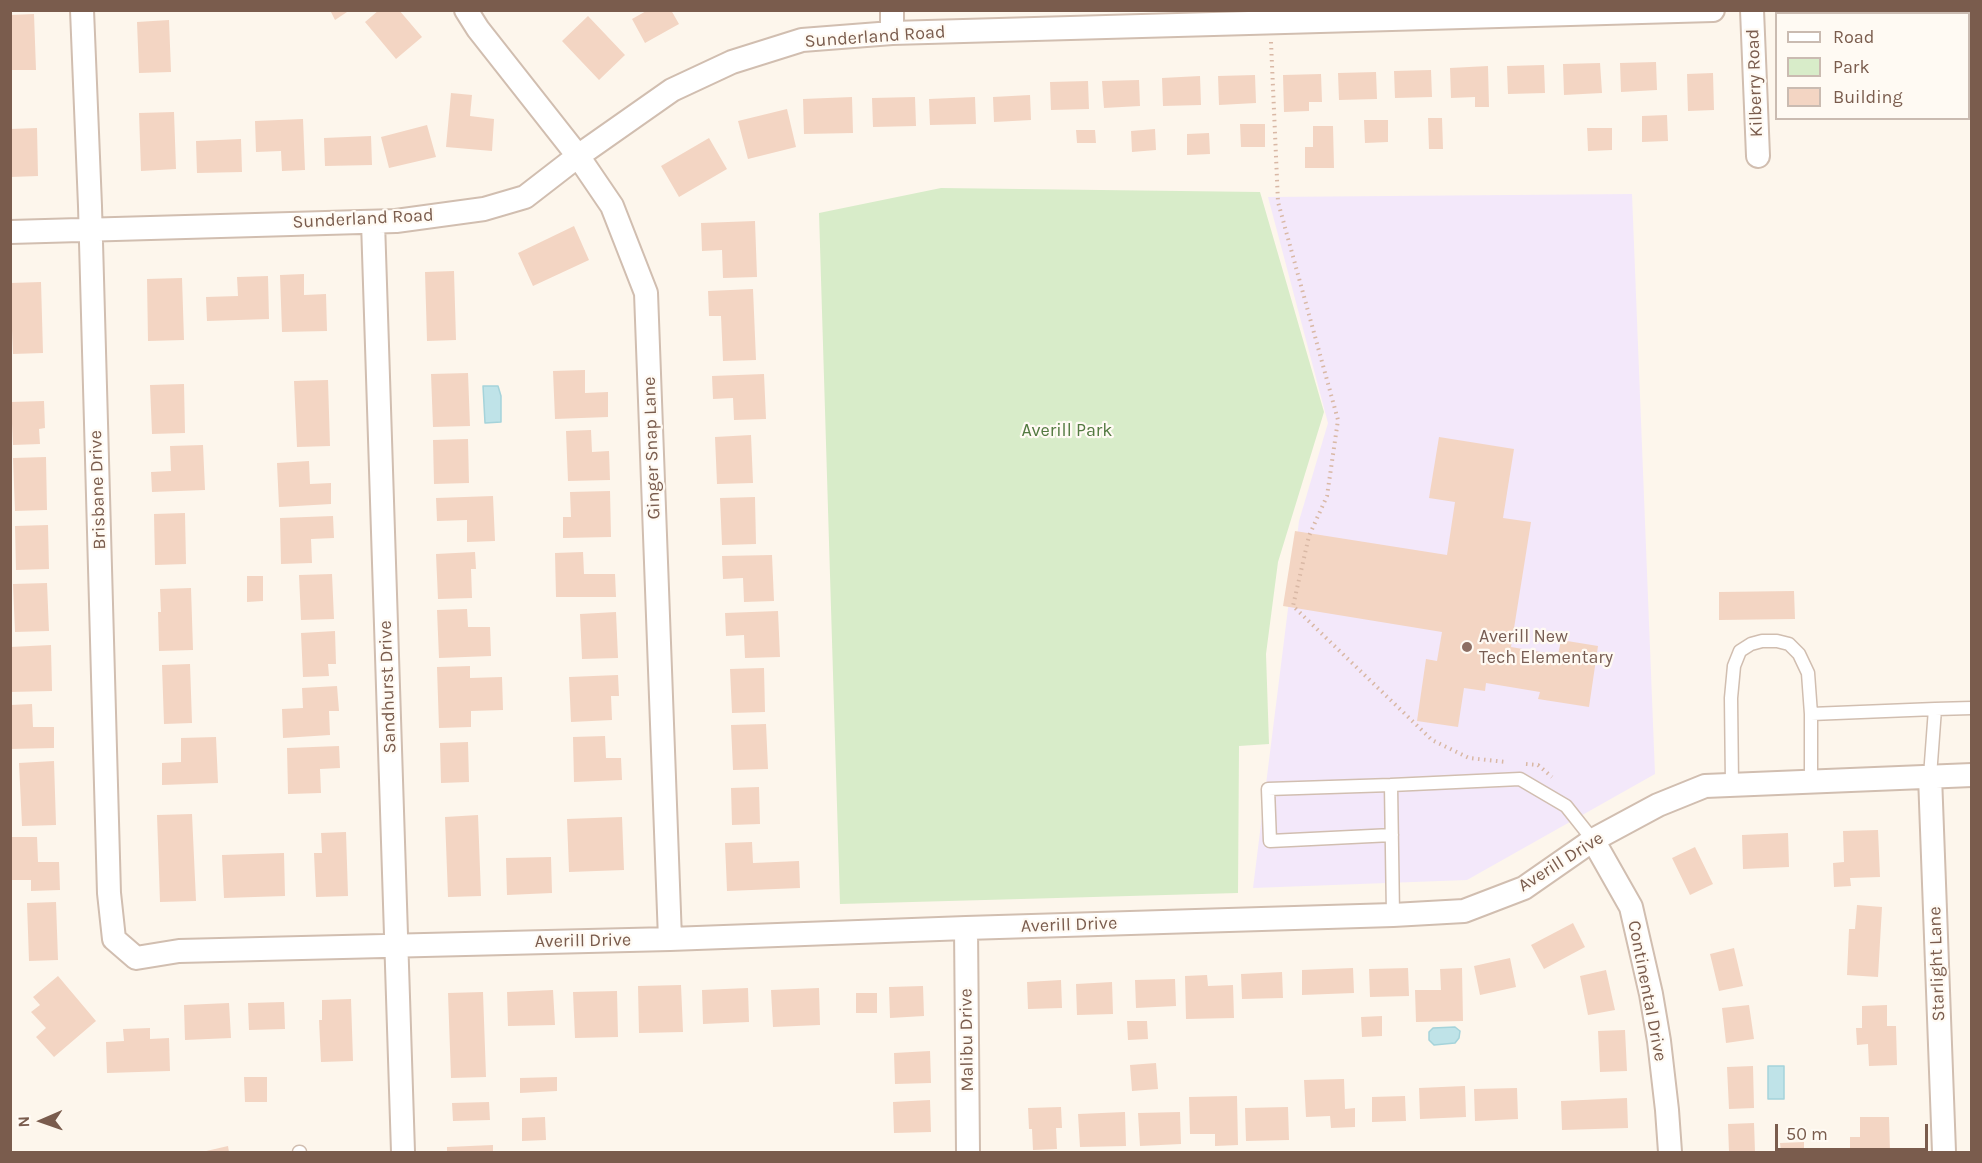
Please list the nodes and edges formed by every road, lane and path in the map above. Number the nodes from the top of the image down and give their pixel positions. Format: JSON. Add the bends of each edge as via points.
{"nodes":[{"id":1,"x":82,"y":10,"type":"edge"},
{"id":2,"x":466,"y":10,"type":"edge"},
{"id":3,"x":892,"y":10,"type":"edge"},
{"id":4,"x":1713,"y":10,"type":"edge"},
{"id":5,"x":1752,"y":10,"type":"edge"},
{"id":6,"x":1174,"y":18,"type":"edge"},
{"id":7,"x":1270,"y":23,"type":"junction"},
{"id":8,"x":892,"y":33,"type":"junction"},
{"id":9,"x":578,"y":156,"type":"junction"},
{"id":10,"x":1758,"y":156,"type":"dead end"},
{"id":11,"x":373,"y":222,"type":"junction"},
{"id":12,"x":91,"y":230,"type":"junction"},
{"id":13,"x":10,"y":232,"type":"edge"},
{"id":14,"x":1971,"y":708,"type":"edge"},
{"id":15,"x":1935,"y":709,"type":"junction"},
{"id":16,"x":1811,"y":714,"type":"junction"},
{"id":17,"x":1971,"y":775,"type":"edge"},
{"id":18,"x":1930,"y":776,"type":"junction"},
{"id":19,"x":1554,"y":779,"type":"dead end"},
{"id":20,"x":1812,"y":781,"type":"junction"},
{"id":21,"x":1732,"y":784,"type":"junction"},
{"id":22,"x":1391,"y":785,"type":"junction"},
{"id":23,"x":1392,"y":835,"type":"junction"},
{"id":24,"x":1593,"y":840,"type":"junction"},
{"id":25,"x":1393,"y":915,"type":"junction"},
{"id":26,"x":966,"y":928,"type":"junction"},
{"id":27,"x":670,"y":939,"type":"junction"},
{"id":28,"x":396,"y":945,"type":"junction"},
{"id":29,"x":136,"y":958,"type":"joint"},
{"id":30,"x":403,"y":1152,"type":"edge"},
{"id":31,"x":968,"y":1152,"type":"edge"},
{"id":32,"x":1670,"y":1152,"type":"edge"},
{"id":33,"x":1944,"y":1152,"type":"edge"}],
"edges":[{"from":1,"to":12,"type":"street","name":"Brisbane Drive"},
{"from":2,"to":9,"type":"street","name":"Ginger Snap Lane"},
{"from":3,"to":8,"type":"street"},
{"from":4,"to":7,"type":"street","name":"Sunderland Road"},
{"from":5,"to":10,"type":"street","name":"Kilberry Road"},
{"from":6,"to":7,"type":"street","name":"Sunderland Road"},
{"from":6,"to":8,"type":"street","name":"Sunderland Road"},
{"from":7,"to":19,"type":"path","via":[[1278,202],[1338,420],[1327,496],[1309,536],[1293,606],[1432,740],[1468,758],[1538,765]]},
{"from":8,"to":9,"type":"street","name":"Sunderland Road","via":[[802,40],[732,62],[672,90]]},
{"from":9,"to":11,"type":"street","name":"Sunderland Road","via":[[525,197],[484,209]]},
{"from":9,"to":27,"type":"street","name":"Ginger Snap Lane","via":[[612,206],[646,293]]},
{"from":11,"to":12,"type":"street","name":"Sunderland Road"},
{"from":11,"to":28,"type":"street","name":"Sandhurst Drive"},
{"from":12,"to":13,"type":"street","name":"Sunderland Road"},
{"from":12,"to":29,"type":"street","name":"Brisbane Drive","via":[[109,893],[114,939]]},
{"from":14,"to":15,"type":"lane"},
{"from":15,"to":16,"type":"lane"},
{"from":15,"to":18,"type":"lane"},
{"from":16,"to":20,"type":"lane"},
{"from":16,"to":21,"type":"lane","via":[[1808,673],[1789,644],[1762,641],[1740,651],[1734,666],[1731,698]]},
{"from":17,"to":18,"type":"street","name":"Averill Drive"},
{"from":18,"to":20,"type":"street","name":"Averill Drive"},
{"from":18,"to":33,"type":"street","name":"Starlight Lane"},
{"from":20,"to":21,"type":"street","name":"Averill Drive"},
{"from":21,"to":24,"type":"street","name":"Averill Drive","via":[[1705,786],[1658,805]]},
{"from":22,"to":23,"type":"lane"},
{"from":22,"to":23,"type":"lane","via":[[1268,789],[1270,841]]},
{"from":22,"to":24,"type":"lane","via":[[1520,779],[1566,806]]},
{"from":23,"to":25,"type":"lane"},
{"from":24,"to":25,"type":"street","name":"Averill Drive","via":[[1524,888],[1464,910]]},
{"from":24,"to":32,"type":"street","name":"Continental Drive","via":[[1631,907],[1659,1041]]},
{"from":25,"to":26,"type":"street","name":"Averill Drive"},
{"from":26,"to":27,"type":"street","name":"Averill Drive"},
{"from":26,"to":31,"type":"street","name":"Malibu Drive"},
{"from":27,"to":28,"type":"street","name":"Averill Drive"},
{"from":28,"to":29,"type":"street","name":"Averill Drive","via":[[179,951]]},
{"from":28,"to":30,"type":"street","name":"Sandhurst Drive"}]}
